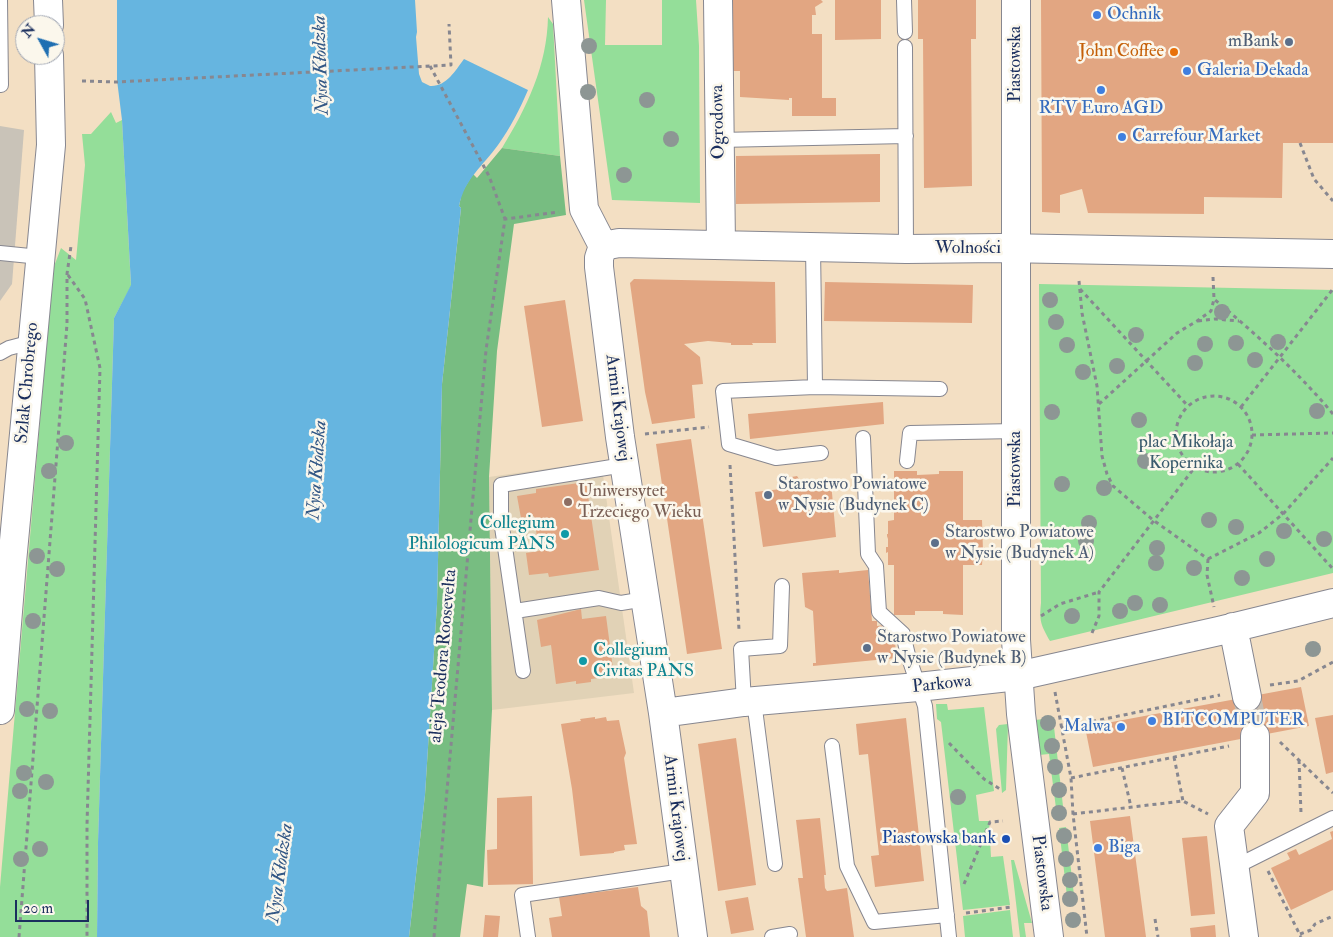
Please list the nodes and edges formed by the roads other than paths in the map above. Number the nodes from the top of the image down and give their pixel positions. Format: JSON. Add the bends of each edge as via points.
{"nodes":[{"id":1,"x":0,"y":0,"type":"edge"},
{"id":2,"x":48,"y":0,"type":"edge"},
{"id":3,"x":566,"y":0,"type":"edge"},
{"id":4,"x":718,"y":0,"type":"edge"},
{"id":5,"x":904,"y":0,"type":"edge"},
{"id":6,"x":1016,"y":0,"type":"edge"},
{"id":7,"x":49,"y":15,"type":"edge"},
{"id":8,"x":905,"y":32,"type":"dead end"},
{"id":9,"x":905,"y":48,"type":"dead end"},
{"id":10,"x":49,"y":65,"type":"edge"},
{"id":11,"x":1,"y":85,"type":"dead end"},
{"id":12,"x":906,"y":136,"type":"junction"},
{"id":13,"x":719,"y":140,"type":"junction"},
{"id":14,"x":721,"y":245,"type":"junction"},
{"id":15,"x":603,"y":246,"type":"junction"},
{"id":16,"x":813,"y":246,"type":"junction"},
{"id":17,"x":906,"y":249,"type":"junction"},
{"id":18,"x":1017,"y":249,"type":"junction"},
{"id":19,"x":0,"y":253,"type":"edge"},
{"id":20,"x":1333,"y":254,"type":"edge"},
{"id":21,"x":40,"y":257,"type":"junction"},
{"id":22,"x":32,"y":342,"type":"junction"},
{"id":23,"x":0,"y":353,"type":"edge"},
{"id":24,"x":815,"y":386,"type":"junction"},
{"id":25,"x":940,"y":390,"type":"dead end"},
{"id":26,"x":1016,"y":431,"type":"junction"},
{"id":27,"x":863,"y":438,"type":"dead end"},
{"id":28,"x":821,"y":453,"type":"dead end"},
{"id":29,"x":907,"y":461,"type":"dead end"},
{"id":30,"x":624,"y":465,"type":"junction"},
{"id":31,"x":782,"y":586,"type":"dead end"},
{"id":32,"x":645,"y":599,"type":"junction"},
{"id":33,"x":1333,"y":603,"type":"edge"},
{"id":34,"x":514,"y":611,"type":"junction"},
{"id":35,"x":1226,"y":629,"type":"junction"},
{"id":36,"x":523,"y":671,"type":"dead end"},
{"id":37,"x":1018,"y":676,"type":"junction"},
{"id":38,"x":918,"y":687,"type":"junction"},
{"id":39,"x":1246,"y":693,"type":"tunnel mouth"},
{"id":40,"x":749,"y":701,"type":"junction"},
{"id":41,"x":0,"y":710,"type":"edge"},
{"id":42,"x":663,"y":713,"type":"junction"},
{"id":43,"x":1255,"y":738,"type":"tunnel mouth"},
{"id":44,"x":832,"y":746,"type":"dead end"},
{"id":45,"x":1333,"y":818,"type":"edge"},
{"id":46,"x":776,"y":864,"type":"dead end"},
{"id":47,"x":1235,"y":867,"type":"junction"},
{"id":48,"x":683,"y":871,"type":"junction"},
{"id":49,"x":947,"y":915,"type":"junction"},
{"id":50,"x":790,"y":934,"type":"dead end"},
{"id":51,"x":528,"y":937,"type":"edge"},
{"id":52,"x":693,"y":937,"type":"edge"},
{"id":53,"x":772,"y":937,"type":"edge"},
{"id":54,"x":949,"y":937,"type":"edge"},
{"id":55,"x":1049,"y":937,"type":"edge"},
{"id":56,"x":1244,"y":937,"type":"edge"}],
"edges":[{"from":1,"to":11,"type":"lane"},
{"from":2,"to":7,"type":"street"},
{"from":3,"to":15,"type":"street","via":[[584,209]]},
{"from":4,"to":13,"type":"street","name":"Ogrodowa"},
{"from":5,"to":8,"type":"lane"},
{"from":6,"to":18,"type":"street","name":"Piastowska"},
{"from":9,"to":12,"type":"lane"},
{"from":10,"to":21,"type":"street","name":"Szlak Chrobrego","via":[[51,145]]},
{"from":12,"to":13,"type":"lane"},
{"from":12,"to":17,"type":"lane"},
{"from":13,"to":14,"type":"street","name":"Ogrodowa"},
{"from":14,"to":15,"type":"street","name":"Wolności","via":[[620,243]]},
{"from":14,"to":16,"type":"street","name":"Wolności"},
{"from":15,"to":30,"type":"street","name":"Armii Krajowej","via":[[599,267]]},
{"from":16,"to":17,"type":"street","name":"Wolności"},
{"from":16,"to":24,"type":"lane"},
{"from":17,"to":18,"type":"street","name":"Wolności"},
{"from":18,"to":20,"type":"street","name":"Wolności"},
{"from":18,"to":26,"type":"street","name":"Piastowska"},
{"from":19,"to":21,"type":"lane"},
{"from":21,"to":22,"type":"street","name":"Szlak Chrobrego"},
{"from":22,"to":23,"type":"lane"},
{"from":22,"to":41,"type":"street","name":"Szlak Chrobrego"},
{"from":24,"to":25,"type":"lane"},
{"from":24,"to":28,"type":"lane","via":[[723,391],[730,444],[776,458]]},
{"from":26,"to":29,"type":"lane","via":[[910,433]]},
{"from":26,"to":37,"type":"street","name":"Piastowska"},
{"from":27,"to":38,"type":"lane","via":[[868,554],[876,566],[879,612],[904,634]]},
{"from":30,"to":32,"type":"street","name":"Armii Krajowej"},
{"from":30,"to":34,"type":"lane","via":[[501,486],[501,520]]},
{"from":31,"to":40,"type":"lane","via":[[780,646],[741,649]]},
{"from":32,"to":34,"type":"lane","via":[[621,603],[599,598]]},
{"from":32,"to":42,"type":"street","name":"Armii Krajowej"},
{"from":33,"to":35,"type":"street","name":"Parkowa"},
{"from":34,"to":36,"type":"lane"},
{"from":35,"to":37,"type":"street","name":"Parkowa"},
{"from":35,"to":39,"type":"street"},
{"from":37,"to":38,"type":"street","name":"Parkowa"},
{"from":37,"to":55,"type":"street","name":"Piastowska"},
{"from":38,"to":40,"type":"street","name":"Parkowa"},
{"from":38,"to":49,"type":"lane","via":[[926,719]]},
{"from":40,"to":42,"type":"street","name":"Parkowa"},
{"from":40,"to":46,"type":"lane"},
{"from":42,"to":48,"type":"street","name":"Armii Krajowej"},
{"from":43,"to":47,"type":"street","via":[[1255,793],[1229,826]]},
{"from":44,"to":49,"type":"lane","via":[[847,866],[874,922]]},
{"from":45,"to":47,"type":"lane"},
{"from":47,"to":56,"type":"street"},
{"from":48,"to":51,"type":"lane","via":[[522,895]]},
{"from":48,"to":52,"type":"street","name":"Armii Krajowej"},
{"from":49,"to":54,"type":"lane"},
{"from":50,"to":53,"type":"lane"}]}
